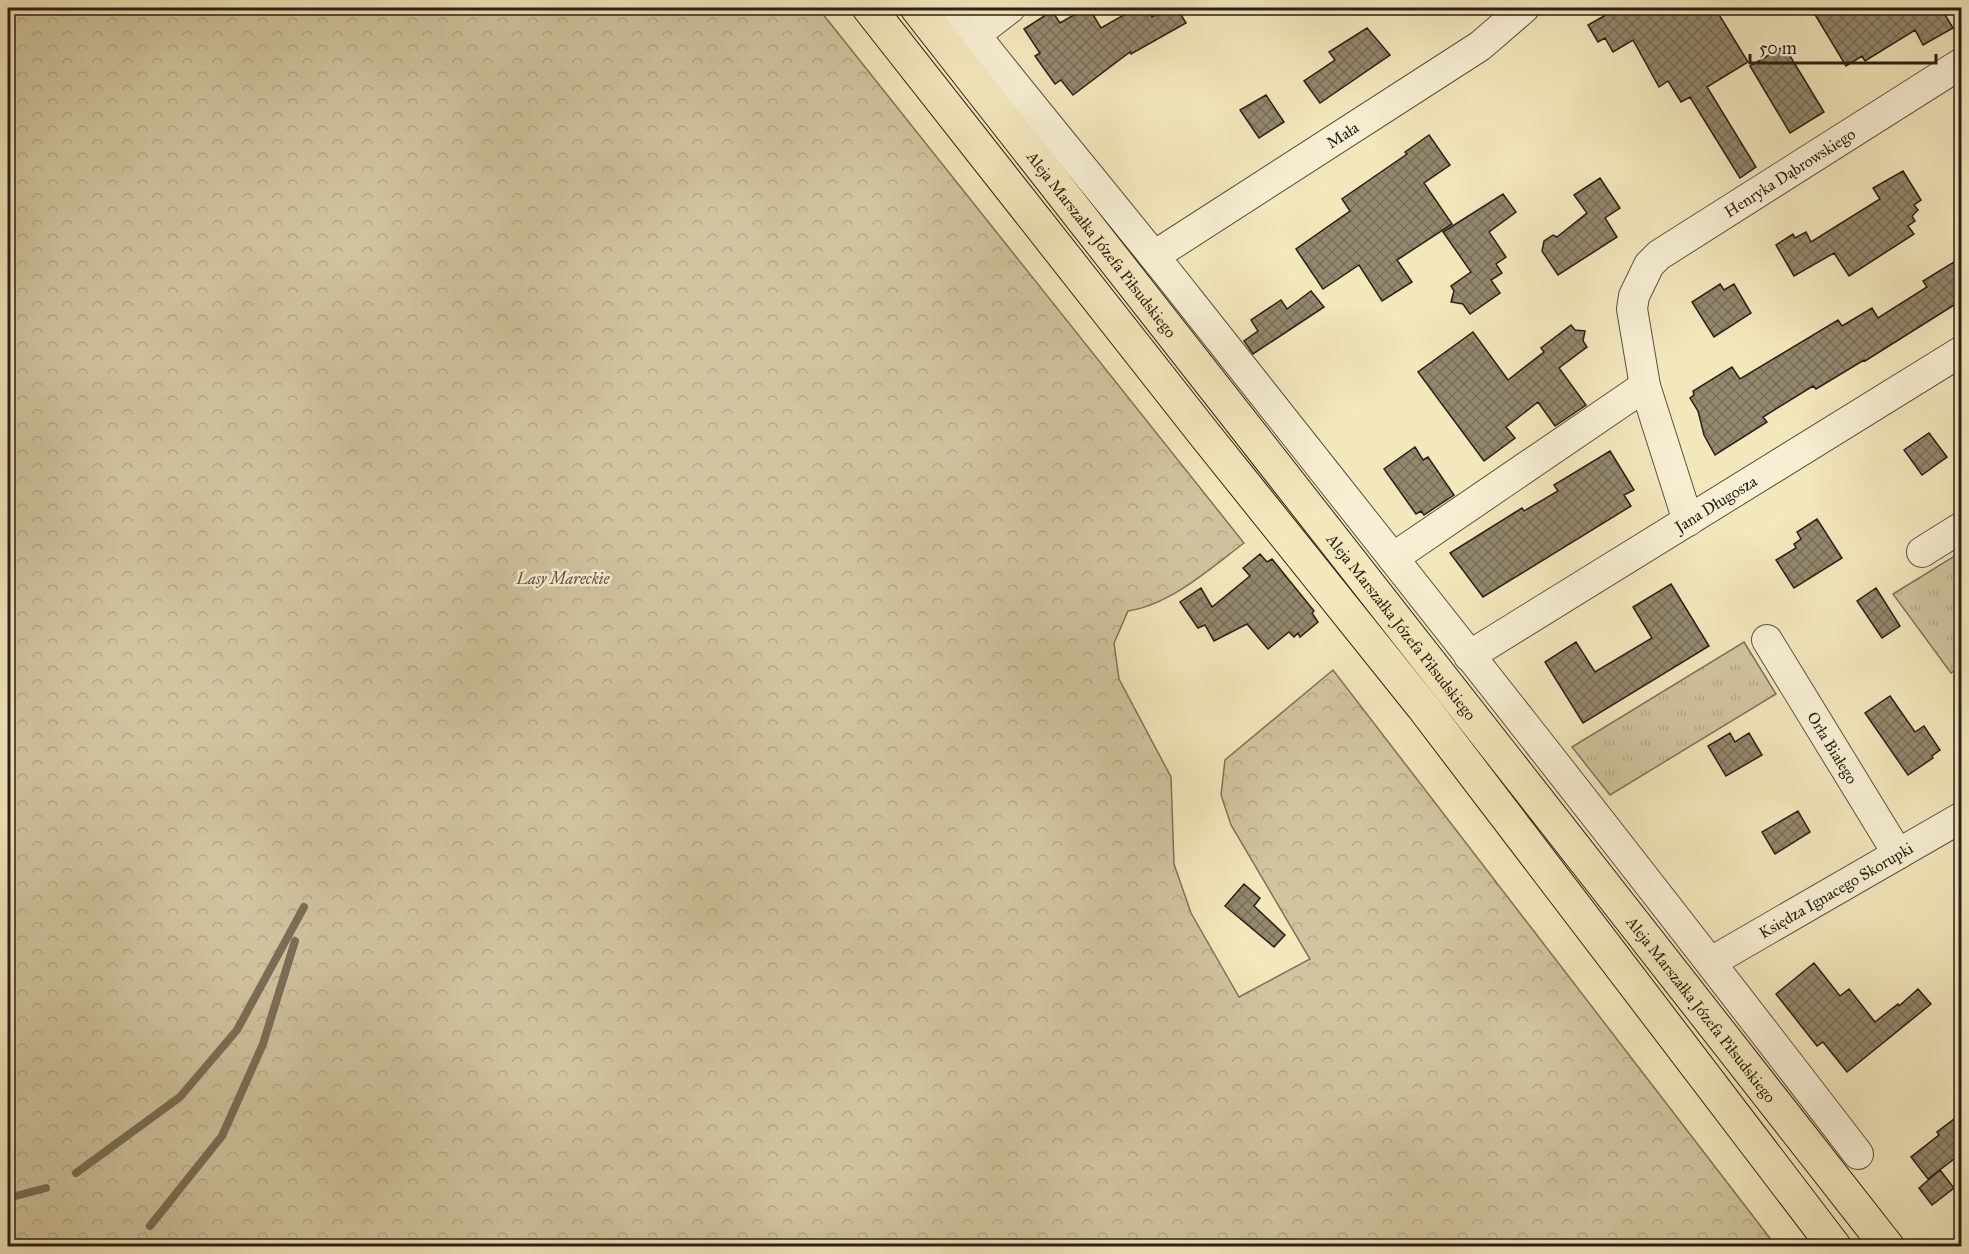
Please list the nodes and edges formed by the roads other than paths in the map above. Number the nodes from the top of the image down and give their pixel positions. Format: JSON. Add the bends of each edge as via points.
{"nodes":[{"id":1,"x":869,"y":8,"type":"edge"},
{"id":2,"x":917,"y":8,"type":"edge"},
{"id":3,"x":954,"y":8,"type":"edge"},
{"id":4,"x":1010,"y":8,"type":"edge"},
{"id":5,"x":1524,"y":8,"type":"edge"},
{"id":6,"x":975,"y":35,"type":"junction"},
{"id":7,"x":1962,"y":63,"type":"edge"},
{"id":8,"x":1154,"y":256,"type":"junction"},
{"id":9,"x":1962,"y":351,"type":"edge"},
{"id":10,"x":1645,"y":386,"type":"junction"},
{"id":11,"x":1688,"y":521,"type":"junction"},
{"id":12,"x":1962,"y":527,"type":"edge"},
{"id":13,"x":1922,"y":552,"type":"dead end"},
{"id":14,"x":1393,"y":558,"type":"junction"},
{"id":15,"x":1767,"y":640,"type":"dead end"},
{"id":16,"x":1469,"y":656,"type":"junction"},
{"id":17,"x":1962,"y":817,"type":"edge"},
{"id":18,"x":1898,"y":854,"type":"junction"},
{"id":19,"x":1711,"y":962,"type":"junction"},
{"id":20,"x":1858,"y":1154,"type":"dead end"},
{"id":21,"x":1834,"y":1246,"type":"edge"},
{"id":22,"x":1887,"y":1246,"type":"edge"}],
"edges":[{"from":1,"to":21,"type":"main road","name":"Aleja Marszałka Józefa Piłsudskiego","via":[[1423,707]]},
{"from":2,"to":22,"type":"main road","name":"Aleja Marszałka Józefa Piłsudskiego"},
{"from":3,"to":6,"type":"street"},
{"from":4,"to":6,"type":"street"},
{"from":5,"to":8,"type":"street","name":"Mała","via":[[1480,46]]},
{"from":6,"to":8,"type":"street"},
{"from":7,"to":10,"type":"street","name":"Henryka Dąbrowskiego","via":[[1649,265],[1632,309]]},
{"from":8,"to":14,"type":"street"},
{"from":9,"to":11,"type":"street","name":"Jana Długosza"},
{"from":10,"to":11,"type":"street"},
{"from":10,"to":14,"type":"street"},
{"from":11,"to":16,"type":"street","name":"Jana Długosza"},
{"from":12,"to":13,"type":"street"},
{"from":14,"to":16,"type":"street"},
{"from":15,"to":18,"type":"street","name":"Orła Białego"},
{"from":16,"to":19,"type":"street"},
{"from":17,"to":18,"type":"street","name":"Księdza Ignacego Skorupki"},
{"from":18,"to":19,"type":"street","name":"Księdza Ignacego Skorupki"},
{"from":19,"to":20,"type":"street"}]}
